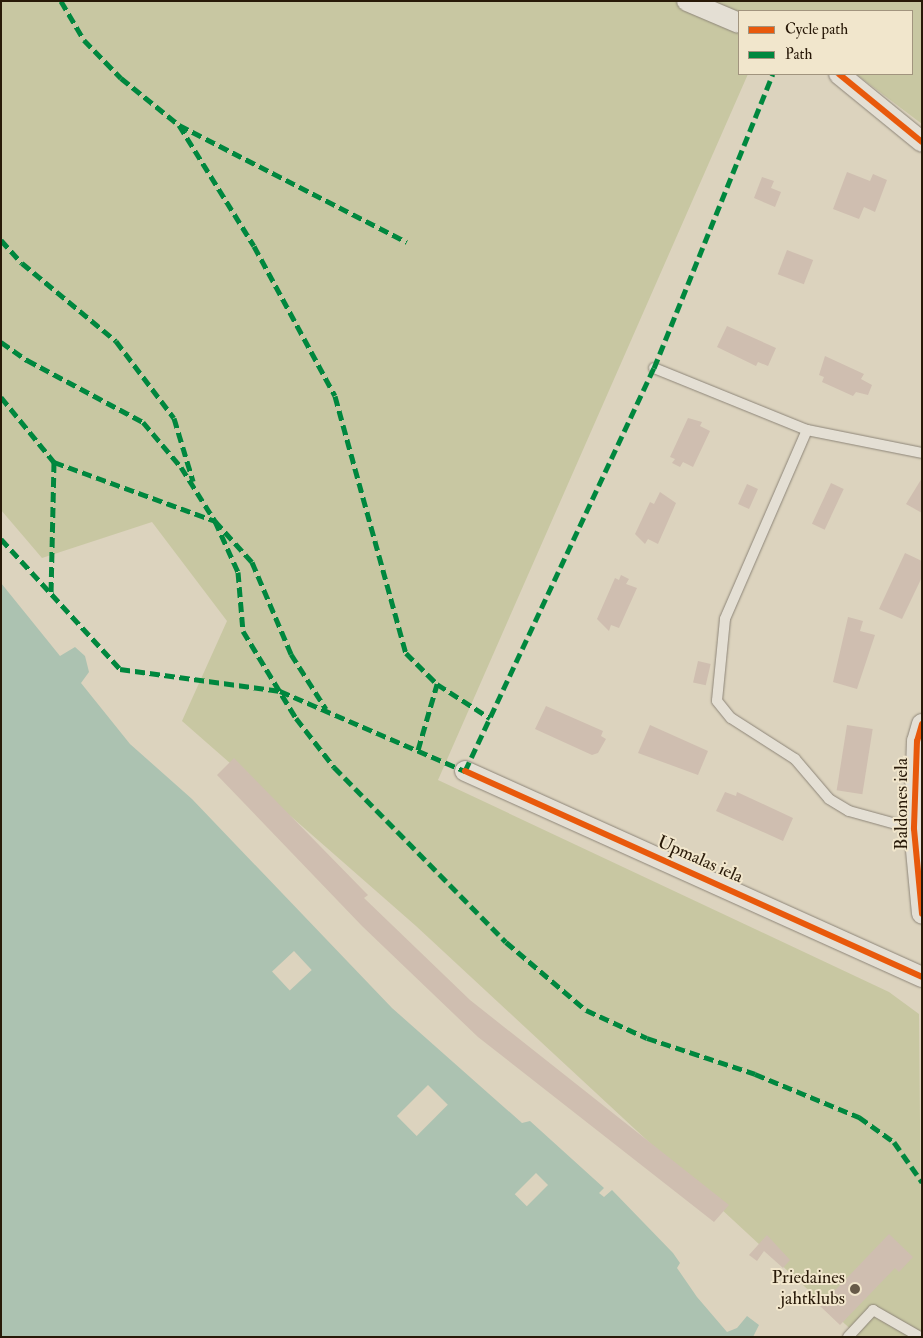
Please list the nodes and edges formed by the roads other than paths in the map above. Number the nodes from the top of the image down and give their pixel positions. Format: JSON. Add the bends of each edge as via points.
{"nodes":[{"id":1,"x":687,"y":1,"type":"edge"},
{"id":2,"x":738,"y":23,"type":"edge"},
{"id":3,"x":840,"y":75,"type":"edge"},
{"id":4,"x":922,"y":142,"type":"edge"},
{"id":5,"x":654,"y":368,"type":"dead end"},
{"id":6,"x":807,"y":430,"type":"junction"},
{"id":7,"x":922,"y":453,"type":"edge"},
{"id":8,"x":922,"y":724,"type":"edge"},
{"id":9,"x":465,"y":771,"type":"dead end"},
{"id":10,"x":914,"y":829,"type":"junction"},
{"id":11,"x":922,"y":914,"type":"edge"},
{"id":12,"x":922,"y":977,"type":"edge"},
{"id":13,"x":848,"y":1337,"type":"edge"},
{"id":14,"x":920,"y":1337,"type":"edge"}],
"edges":[{"from":1,"to":2,"type":"street"},
{"from":3,"to":4,"type":"street"},
{"from":5,"to":6,"type":"lane"},
{"from":6,"to":7,"type":"lane"},
{"from":6,"to":10,"type":"lane","via":[[725,620],[717,701],[731,718],[795,759],[829,799],[849,811]]},
{"from":8,"to":10,"type":"street","name":"Baldones iela","via":[[918,741]]},
{"from":9,"to":12,"type":"street","name":"Upmalas iela"},
{"from":10,"to":11,"type":"street","name":"Baldones iela"},
{"from":13,"to":14,"type":"lane","via":[[873,1310]]}]}
